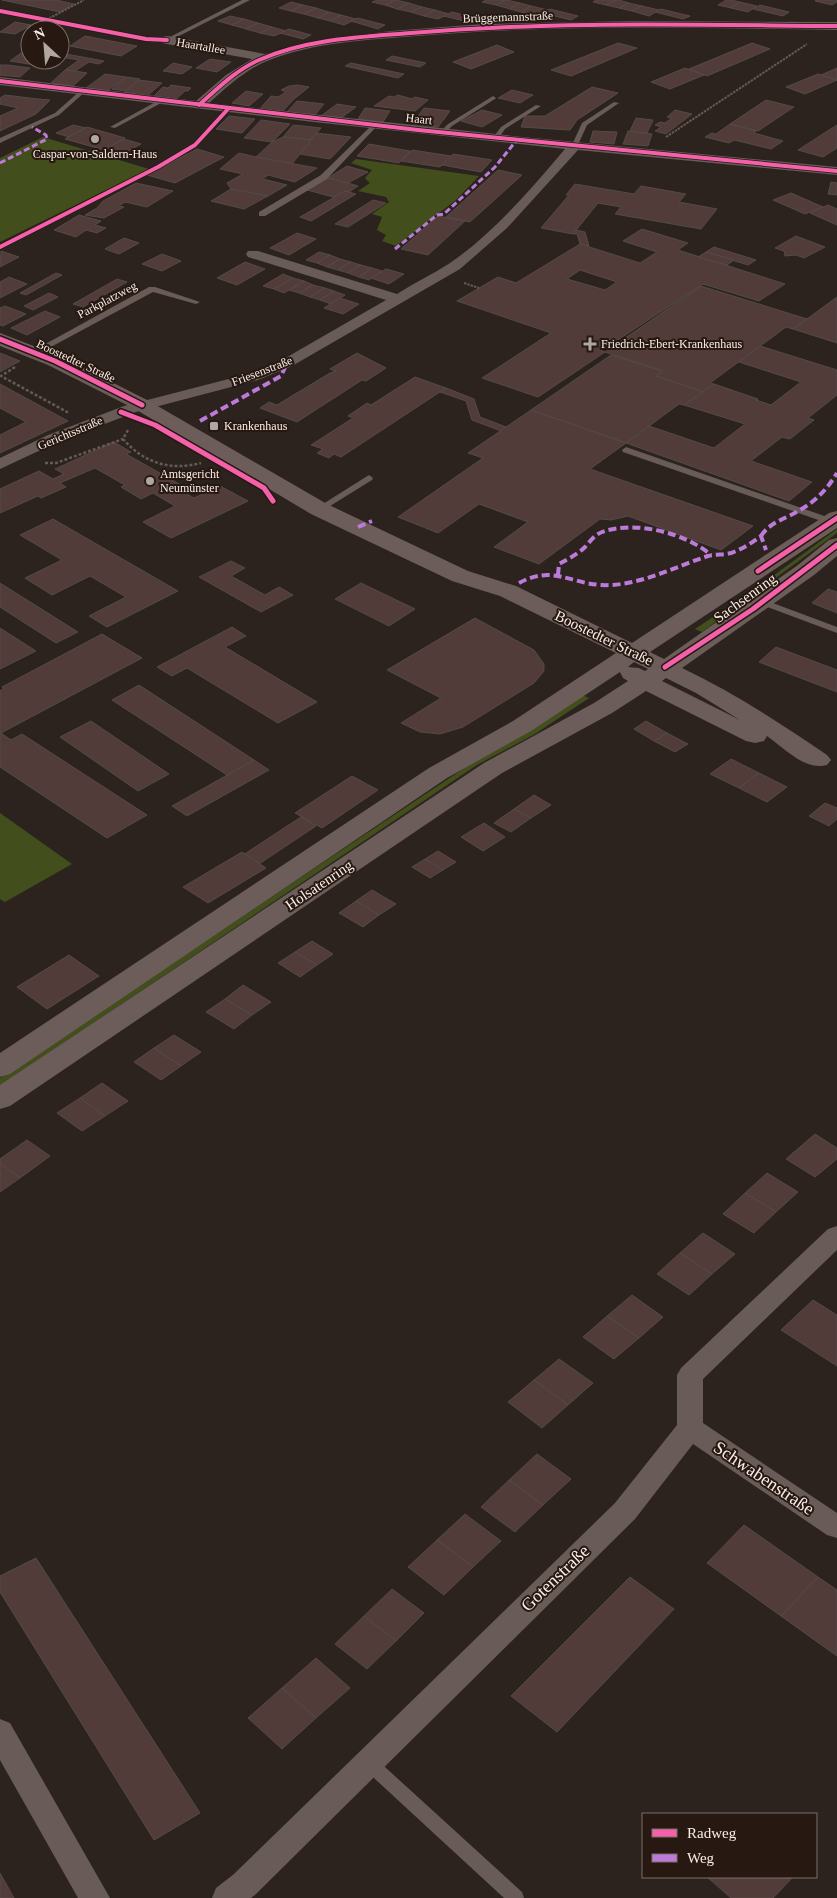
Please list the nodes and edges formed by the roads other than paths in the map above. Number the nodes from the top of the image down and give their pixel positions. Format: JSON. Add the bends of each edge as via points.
{"nodes":[{"id":1,"x":247,"y":0,"type":"edge"},
{"id":2,"x":837,"y":26,"type":"edge"},
{"id":3,"x":168,"y":40,"type":"joint"},
{"id":4,"x":264,"y":57,"type":"junction"},
{"id":5,"x":0,"y":81,"type":"edge"},
{"id":6,"x":84,"y":91,"type":"junction"},
{"id":7,"x":493,"y":98,"type":"dead end"},
{"id":8,"x":161,"y":101,"type":"junction"},
{"id":9,"x":616,"y":103,"type":"dead end"},
{"id":10,"x":199,"y":105,"type":"junction"},
{"id":11,"x":538,"y":106,"type":"dead end"},
{"id":12,"x":374,"y":126,"type":"junction"},
{"id":13,"x":113,"y":127,"type":"dead end"},
{"id":14,"x":442,"y":133,"type":"junction"},
{"id":15,"x":495,"y":139,"type":"junction"},
{"id":16,"x":0,"y":141,"type":"edge"},
{"id":17,"x":574,"y":147,"type":"junction"},
{"id":18,"x":837,"y":171,"type":"edge"},
{"id":19,"x":262,"y":214,"type":"dead end"},
{"id":20,"x":253,"y":254,"type":"dead end"},
{"id":21,"x":399,"y":299,"type":"junction"},
{"id":22,"x":196,"y":302,"type":"dead end"},
{"id":23,"x":0,"y":340,"type":"edge"},
{"id":24,"x":35,"y":353,"type":"junction"},
{"id":25,"x":137,"y":414,"type":"junction"},
{"id":26,"x":626,"y":450,"type":"dead end"},
{"id":27,"x":6,"y":461,"type":"edge"},
{"id":28,"x":369,"y":478,"type":"dead end"},
{"id":29,"x":319,"y":509,"type":"junction"},
{"id":30,"x":835,"y":520,"type":"edge"},
{"id":31,"x":834,"y":551,"type":"edge"},
{"id":32,"x":762,"y":602,"type":"junction"},
{"id":33,"x":837,"y":630,"type":"edge"},
{"id":34,"x":624,"y":657,"type":"junction"},
{"id":35,"x":665,"y":667,"type":"junction"},
{"id":36,"x":644,"y":682,"type":"junction"},
{"id":37,"x":828,"y":764,"type":"edge"},
{"id":38,"x":0,"y":1067,"type":"edge"},
{"id":39,"x":0,"y":1099,"type":"edge"},
{"id":40,"x":837,"y":1235,"type":"edge"},
{"id":41,"x":690,"y":1428,"type":"junction"},
{"id":42,"x":837,"y":1527,"type":"edge"},
{"id":43,"x":0,"y":1732,"type":"edge"},
{"id":44,"x":368,"y":1762,"type":"junction"},
{"id":45,"x":95,"y":1898,"type":"edge"},
{"id":46,"x":227,"y":1898,"type":"edge"},
{"id":47,"x":516,"y":1898,"type":"edge"}],
"edges":[{"from":1,"to":3,"type":"lane","name":"Haartallee"},
{"from":2,"to":4,"type":"street","name":"Brüggemannstraße","via":[[467,29],[324,43]]},
{"from":3,"to":4,"type":"street","name":"Haartallee"},
{"from":4,"to":10,"type":"street","name":"Brüggemannstraße","via":[[228,80]]},
{"from":5,"to":6,"type":"street","name":"Haart"},
{"from":6,"to":8,"type":"street","name":"Haart"},
{"from":6,"to":16,"type":"lane","via":[[57,114]]},
{"from":7,"to":14,"type":"lane"},
{"from":8,"to":10,"type":"street","name":"Haart"},
{"from":8,"to":13,"type":"lane"},
{"from":9,"to":17,"type":"lane","via":[[584,124]]},
{"from":10,"to":12,"type":"street","name":"Haart"},
{"from":11,"to":15,"type":"lane","via":[[503,128]]},
{"from":12,"to":14,"type":"street","name":"Haart"},
{"from":12,"to":19,"type":"lane","via":[[324,177]]},
{"from":14,"to":15,"type":"street","name":"Haart"},
{"from":15,"to":17,"type":"street","name":"Haart"},
{"from":17,"to":18,"type":"street","name":"Haart"},
{"from":17,"to":21,"type":"street","name":"Friesenstraße","via":[[473,253]]},
{"from":20,"to":21,"type":"street"},
{"from":21,"to":25,"type":"street","name":"Friesenstraße","via":[[287,363]]},
{"from":22,"to":24,"type":"lane","name":"Parkplatzweg","via":[[152,289]]},
{"from":23,"to":24,"type":"main road","name":"Boostedter Straße"},
{"from":24,"to":25,"type":"main road","name":"Boostedter Straße"},
{"from":25,"to":27,"type":"street","name":"Gerichtsstraße","via":[[90,424]]},
{"from":25,"to":29,"type":"main road","name":"Boostedter Straße"},
{"from":26,"to":30,"type":"lane"},
{"from":28,"to":29,"type":"lane"},
{"from":29,"to":34,"type":"main road","name":"Boostedter Straße","via":[[460,576],[493,599]]},
{"from":30,"to":34,"type":"main road","name":"Sachsenring"},
{"from":31,"to":32,"type":"main road","name":"Sachsenring"},
{"from":32,"to":33,"type":"lane"},
{"from":32,"to":35,"type":"main road","name":"Sachsenring"},
{"from":34,"to":35,"type":"main road","name":"Boostedter Straße"},
{"from":34,"to":36,"type":"main road","name":"Boostedter Straße"},
{"from":34,"to":38,"type":"main road","name":"Holsatenring","via":[[522,726],[438,773]]},
{"from":35,"to":36,"type":"main road","name":"Sachsenring"},
{"from":35,"to":37,"type":"main road","name":"Boostedter Straße"},
{"from":36,"to":37,"type":"main road","name":"Boostedter Straße","via":[[767,742]]},
{"from":36,"to":39,"type":"main road","name":"Holsatenring","via":[[493,768]]},
{"from":40,"to":41,"type":"street","via":[[690,1375]]},
{"from":41,"to":42,"type":"street","name":"Schwabenstraße"},
{"from":41,"to":44,"type":"street","name":"Gotenstraße","via":[[625,1511]]},
{"from":43,"to":45,"type":"street"},
{"from":44,"to":46,"type":"street","name":"Gotenstraße"},
{"from":44,"to":47,"type":"lane"}]}
